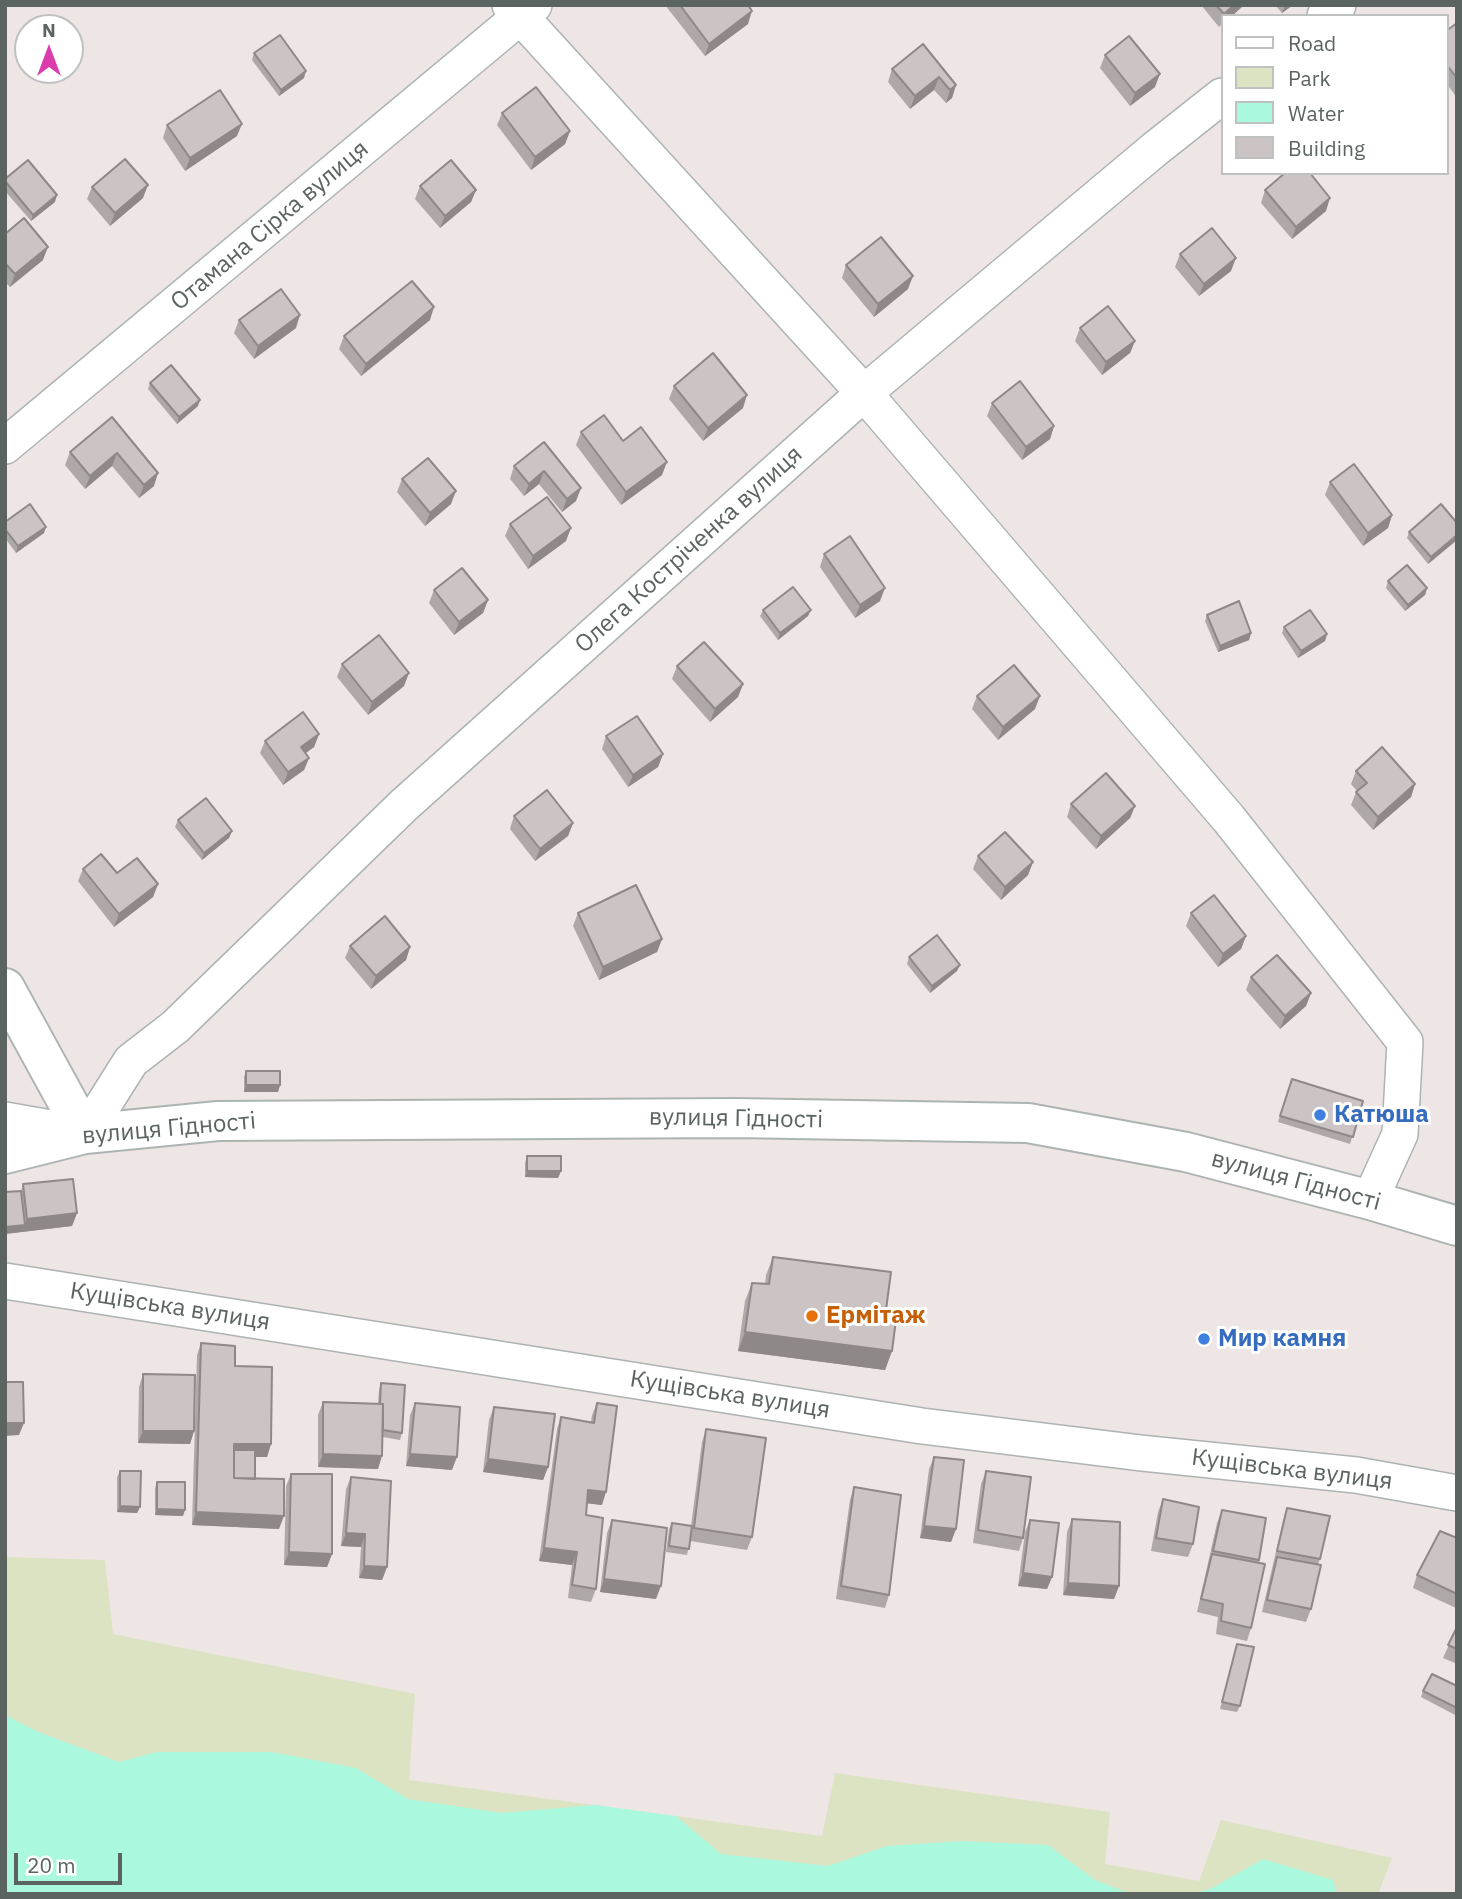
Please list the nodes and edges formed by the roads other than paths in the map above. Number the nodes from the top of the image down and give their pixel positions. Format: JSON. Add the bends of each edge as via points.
{"nodes":[{"id":1,"x":521,"y":9,"type":"edge"},
{"id":2,"x":1220,"y":98,"type":"edge"},
{"id":3,"x":864,"y":393,"type":"junction"},
{"id":4,"x":5,"y":446,"type":"edge"},
{"id":5,"x":5,"y":988,"type":"edge"},
{"id":6,"x":5,"y":1120,"type":"edge"},
{"id":7,"x":85,"y":1134,"type":"junction"},
{"id":8,"x":5,"y":1154,"type":"edge"},
{"id":9,"x":1370,"y":1200,"type":"junction"},
{"id":10,"x":1457,"y":1226,"type":"edge"},
{"id":11,"x":5,"y":1281,"type":"edge"},
{"id":12,"x":1457,"y":1493,"type":"edge"}],
"edges":[{"from":1,"to":3,"type":"street"},
{"from":1,"to":4,"type":"street","name":"Отамана Сірка вулиця"},
{"from":2,"to":3,"type":"street","name":"Олега Костріченка вулиця"},
{"from":3,"to":7,"type":"street","name":"Олега Костріченка вулиця","via":[[404,805],[176,1027],[131,1061]]},
{"from":3,"to":9,"type":"street","via":[[1229,819],[1405,1042],[1400,1134]]},
{"from":5,"to":7,"type":"main road"},
{"from":6,"to":7,"type":"street"},
{"from":7,"to":8,"type":"main road","name":"вулиця Гідності"},
{"from":7,"to":9,"type":"main road","name":"вулиця Гідності","via":[[218,1121],[443,1118],[1028,1123],[1185,1152]]},
{"from":9,"to":10,"type":"main road","name":"вулиця Гідності"},
{"from":11,"to":12,"type":"street","name":"Кущівська вулиця","via":[[922,1426],[1356,1475]]}]}
